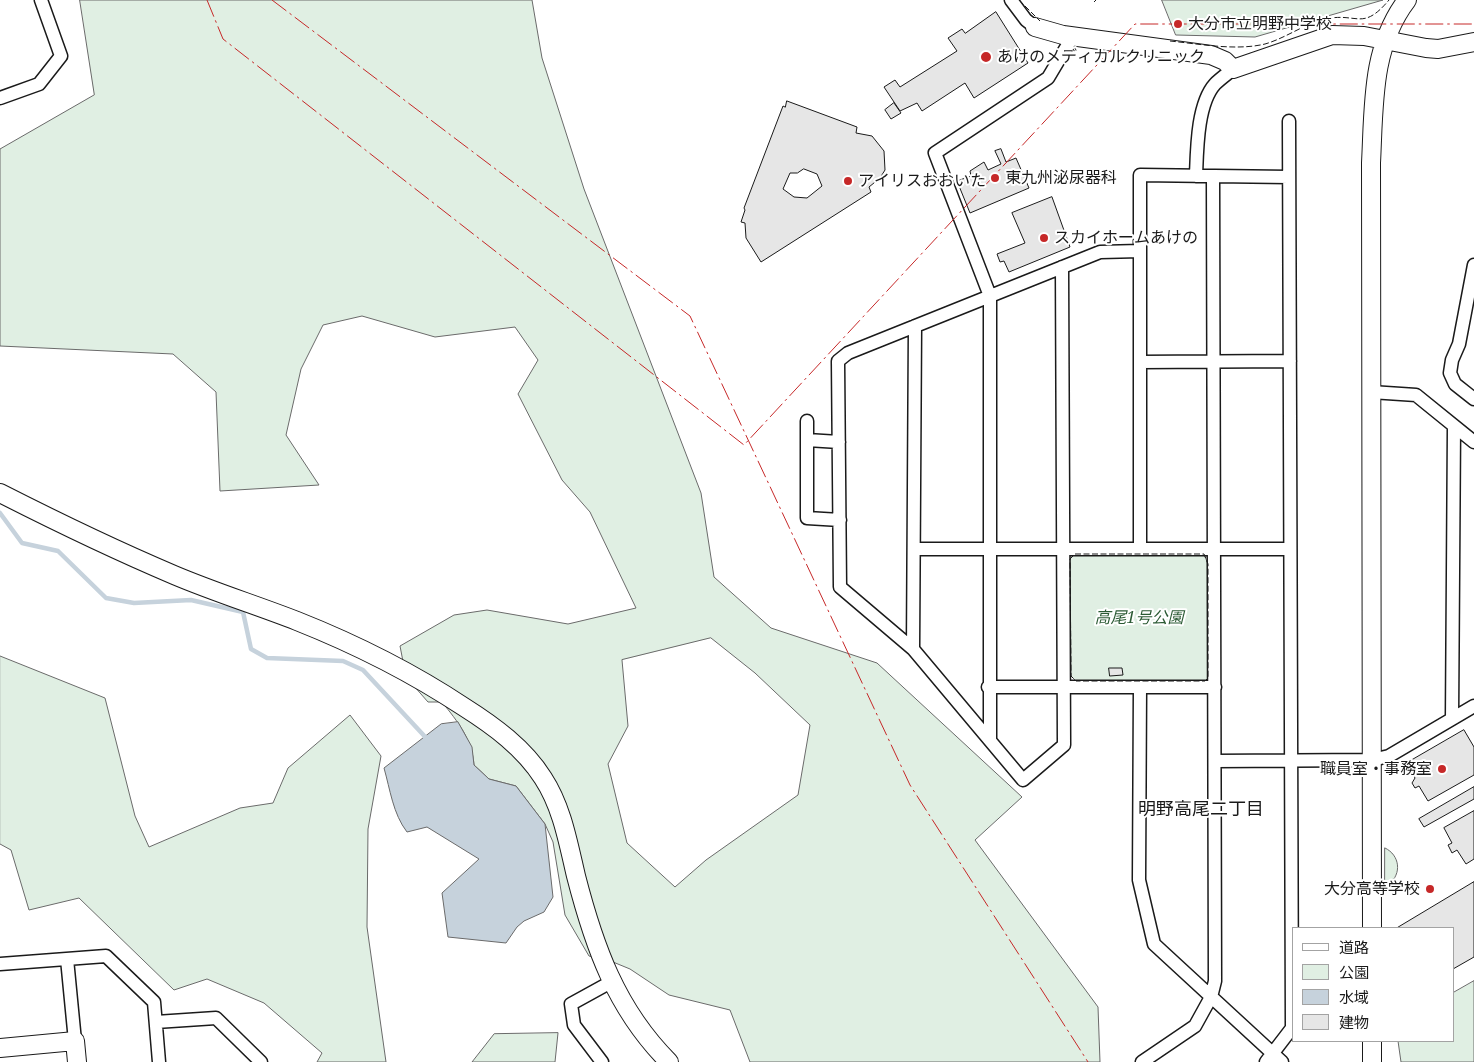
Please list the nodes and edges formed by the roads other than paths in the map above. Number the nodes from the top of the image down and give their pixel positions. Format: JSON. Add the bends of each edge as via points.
{"nodes":[{"id":1,"x":41,"y":0,"type":"edge"},
{"id":2,"x":1011,"y":0,"type":"edge"},
{"id":3,"x":1408,"y":0,"type":"edge"},
{"id":4,"x":1035,"y":27,"type":"joint"},
{"id":5,"x":1074,"y":36,"type":"junction"},
{"id":6,"x":1384,"y":40,"type":"junction"},
{"id":7,"x":1474,"y":42,"type":"edge"},
{"id":8,"x":1233,"y":69,"type":"junction"},
{"id":9,"x":0,"y":96,"type":"edge"},
{"id":10,"x":1289,"y":121,"type":"dead end"},
{"id":11,"x":1196,"y":176,"type":"junction"},
{"id":12,"x":1213,"y":176,"type":"junction"},
{"id":13,"x":1289,"y":177,"type":"junction"},
{"id":14,"x":1140,"y":251,"type":"junction"},
{"id":15,"x":1474,"y":265,"type":"edge"},
{"id":16,"x":1062,"y":267,"type":"junction"},
{"id":17,"x":990,"y":296,"type":"junction"},
{"id":18,"x":915,"y":326,"type":"junction"},
{"id":19,"x":1214,"y":361,"type":"junction"},
{"id":20,"x":1290,"y":361,"type":"junction"},
{"id":21,"x":1140,"y":362,"type":"junction"},
{"id":22,"x":1371,"y":392,"type":"junction"},
{"id":23,"x":1474,"y":399,"type":"edge"},
{"id":24,"x":808,"y":421,"type":"dead end"},
{"id":25,"x":1454,"y":426,"type":"junction"},
{"id":26,"x":808,"y":440,"type":"junction"},
{"id":27,"x":839,"y":442,"type":"junction"},
{"id":28,"x":1474,"y":442,"type":"edge"},
{"id":29,"x":0,"y":492,"type":"edge"},
{"id":30,"x":840,"y":520,"type":"junction"},
{"id":31,"x":914,"y":549,"type":"junction"},
{"id":32,"x":989,"y":549,"type":"junction"},
{"id":33,"x":1065,"y":549,"type":"junction"},
{"id":34,"x":1140,"y":549,"type":"junction"},
{"id":35,"x":1214,"y":549,"type":"junction"},
{"id":36,"x":1290,"y":549,"type":"junction"},
{"id":37,"x":913,"y":649,"type":"junction"},
{"id":38,"x":988,"y":687,"type":"junction"},
{"id":39,"x":1064,"y":687,"type":"junction"},
{"id":40,"x":1140,"y":687,"type":"junction"},
{"id":41,"x":1215,"y":687,"type":"junction"},
{"id":42,"x":1474,"y":706,"type":"edge"},
{"id":43,"x":1452,"y":719,"type":"junction"},
{"id":44,"x":990,"y":739,"type":"junction"},
{"id":45,"x":1372,"y":760,"type":"junction"},
{"id":46,"x":1215,"y":761,"type":"junction"},
{"id":47,"x":1290,"y":762,"type":"junction"},
{"id":48,"x":1372,"y":927,"type":"edge"},
{"id":49,"x":67,"y":958,"type":"junction"},
{"id":50,"x":0,"y":964,"type":"edge"},
{"id":51,"x":610,"y":982,"type":"junction"},
{"id":52,"x":1211,"y":997,"type":"junction"},
{"id":53,"x":156,"y":1022,"type":"junction"},
{"id":54,"x":75,"y":1041,"type":"junction"},
{"id":55,"x":1372,"y":1042,"type":"edge"},
{"id":56,"x":0,"y":1048,"type":"edge"},
{"id":57,"x":1273,"y":1059,"type":"edge"},
{"id":58,"x":77,"y":1062,"type":"edge"},
{"id":59,"x":159,"y":1062,"type":"edge"},
{"id":60,"x":261,"y":1062,"type":"edge"},
{"id":61,"x":602,"y":1062,"type":"edge"},
{"id":62,"x":669,"y":1062,"type":"edge"},
{"id":63,"x":1142,"y":1062,"type":"edge"},
{"id":64,"x":1372,"y":1062,"type":"edge"}],
"edges":[{"from":1,"to":9,"type":"street","via":[[61,56],[39,84]]},
{"from":2,"to":4,"type":"street"},
{"from":3,"to":6,"type":"street"},
{"from":4,"to":5,"type":"street"},
{"from":5,"to":8,"type":"street","via":[[1211,55],[1225,60]]},
{"from":5,"to":17,"type":"street","via":[[1048,78],[935,153]]},
{"from":6,"to":7,"type":"street","via":[[1438,49]]},
{"from":6,"to":8,"type":"street","via":[[1332,35]]},
{"from":6,"to":22,"type":"street","via":[[1375,95],[1371,163]]},
{"from":8,"to":11,"type":"street","via":[[1214,84],[1207,98],[1201,120]]},
{"from":10,"to":13,"type":"street"},
{"from":11,"to":12,"type":"street"},
{"from":11,"to":14,"type":"street","via":[[1140,175]]},
{"from":12,"to":13,"type":"street"},
{"from":12,"to":19,"type":"street"},
{"from":13,"to":20,"type":"street"},
{"from":14,"to":16,"type":"street","via":[[1100,252]]},
{"from":14,"to":21,"type":"street"},
{"from":15,"to":23,"type":"street","via":[[1459,344],[1450,372],[1456,384]]},
{"from":16,"to":17,"type":"street"},
{"from":16,"to":33,"type":"street"},
{"from":17,"to":18,"type":"street"},
{"from":17,"to":32,"type":"street"},
{"from":18,"to":27,"type":"street","via":[[848,353],[838,361]]},
{"from":18,"to":31,"type":"street"},
{"from":19,"to":20,"type":"street"},
{"from":19,"to":21,"type":"street"},
{"from":19,"to":35,"type":"street"},
{"from":20,"to":36,"type":"street"},
{"from":21,"to":34,"type":"street"},
{"from":22,"to":25,"type":"street","via":[[1416,395]]},
{"from":22,"to":45,"type":"street"},
{"from":24,"to":26,"type":"street"},
{"from":25,"to":28,"type":"street"},
{"from":25,"to":43,"type":"street"},
{"from":26,"to":27,"type":"street"},
{"from":26,"to":30,"type":"street","via":[[807,518]]},
{"from":27,"to":30,"type":"street"},
{"from":29,"to":51,"type":"street","via":[[176,576],[297,621],[373,654],[458,703],[515,744],[535,766],[555,798],[590,929]]},
{"from":30,"to":37,"type":"street","via":[[840,586]]},
{"from":31,"to":32,"type":"street"},
{"from":31,"to":37,"type":"street"},
{"from":32,"to":33,"type":"street"},
{"from":32,"to":38,"type":"street"},
{"from":33,"to":34,"type":"street"},
{"from":33,"to":39,"type":"street"},
{"from":34,"to":35,"type":"street"},
{"from":35,"to":36,"type":"street"},
{"from":35,"to":41,"type":"street"},
{"from":36,"to":47,"type":"street"},
{"from":37,"to":44,"type":"street"},
{"from":38,"to":39,"type":"street"},
{"from":38,"to":44,"type":"street"},
{"from":39,"to":40,"type":"street"},
{"from":39,"to":44,"type":"street","via":[[1064,746],[1023,780]]},
{"from":40,"to":41,"type":"street"},
{"from":40,"to":52,"type":"street","via":[[1139,880],[1154,944]]},
{"from":41,"to":46,"type":"street"},
{"from":42,"to":43,"type":"street"},
{"from":43,"to":45,"type":"street","via":[[1389,756]]},
{"from":45,"to":47,"type":"street"},
{"from":45,"to":48,"type":"street"},
{"from":46,"to":47,"type":"street"},
{"from":46,"to":52,"type":"street","via":[[1215,981]]},
{"from":47,"to":57,"type":"street","via":[[1292,1028]]},
{"from":49,"to":50,"type":"street"},
{"from":49,"to":53,"type":"street","via":[[106,956],[154,1002]]},
{"from":49,"to":54,"type":"street"},
{"from":51,"to":61,"type":"street","via":[[571,1004],[574,1025]]},
{"from":51,"to":62,"type":"street","via":[[643,1032]]},
{"from":52,"to":57,"type":"street"},
{"from":52,"to":63,"type":"street","via":[[1195,1026]]},
{"from":53,"to":59,"type":"street"},
{"from":53,"to":60,"type":"street","via":[[216,1018]]},
{"from":54,"to":56,"type":"street"},
{"from":54,"to":58,"type":"street"},
{"from":55,"to":64,"type":"street"}]}
